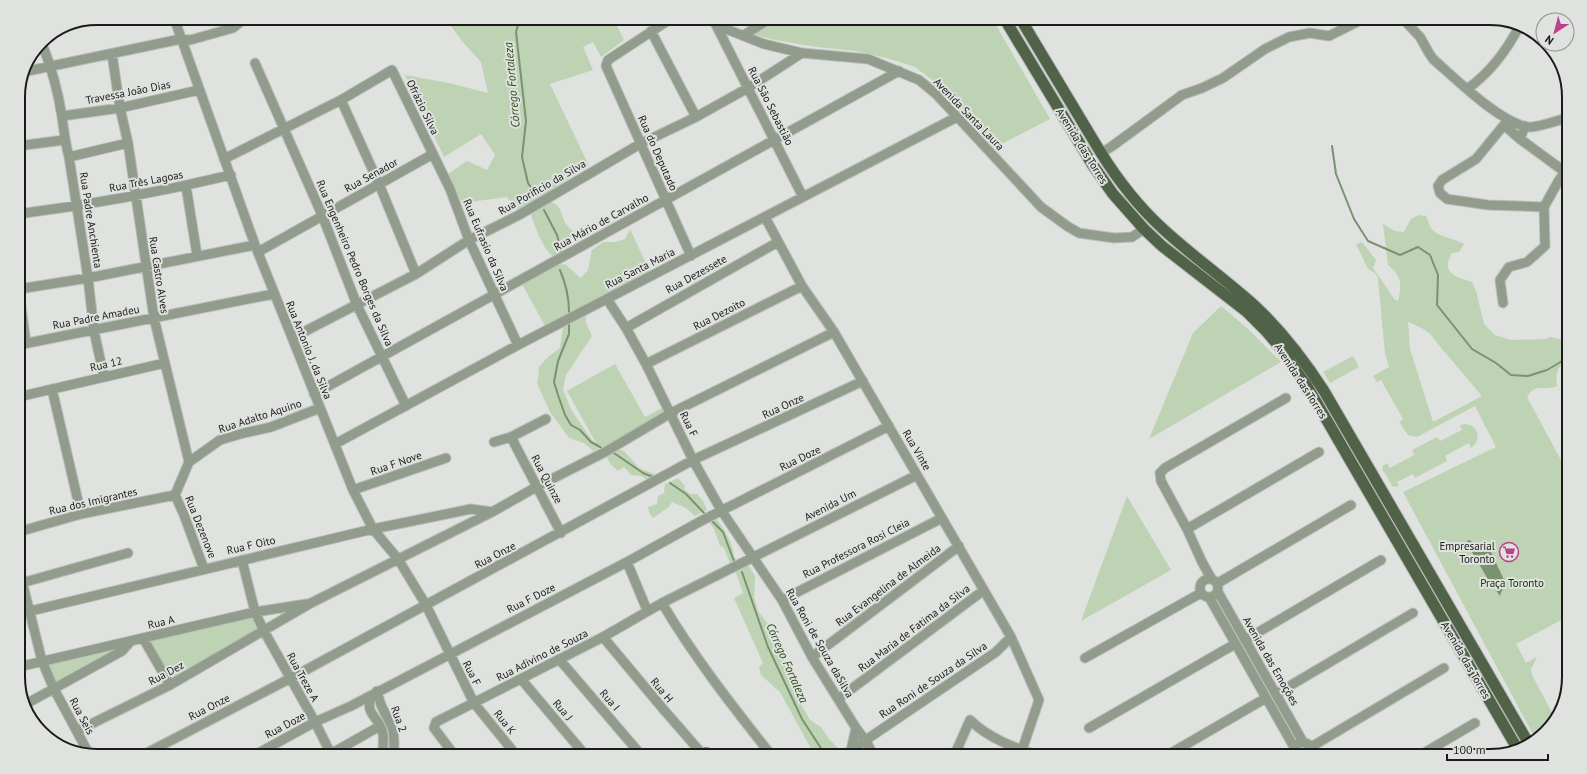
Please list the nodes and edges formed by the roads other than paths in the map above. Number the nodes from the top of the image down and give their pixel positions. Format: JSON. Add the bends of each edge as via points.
{"nodes":[{"id":1,"x":176,"y":25,"type":"edge"},
{"id":2,"x":237,"y":25,"type":"edge"},
{"id":3,"x":661,"y":25,"type":"edge"},
{"id":4,"x":717,"y":25,"type":"edge"},
{"id":5,"x":723,"y":25,"type":"edge"},
{"id":6,"x":760,"y":25,"type":"edge"},
{"id":7,"x":1008,"y":25,"type":"edge"},
{"id":8,"x":1024,"y":25,"type":"edge"},
{"id":9,"x":1351,"y":25,"type":"edge"},
{"id":10,"x":1408,"y":25,"type":"edge"},
{"id":11,"x":1517,"y":30,"type":"edge"},
{"id":12,"x":651,"y":31,"type":"junction"},
{"id":13,"x":744,"y":35,"type":"junction"},
{"id":14,"x":181,"y":39,"type":"junction"},
{"id":15,"x":44,"y":49,"type":"edge"},
{"id":16,"x":802,"y":53,"type":"junction"},
{"id":17,"x":112,"y":54,"type":"junction"},
{"id":18,"x":255,"y":62,"type":"dead end"},
{"id":19,"x":52,"y":67,"type":"junction"},
{"id":20,"x":31,"y":71,"type":"edge"},
{"id":21,"x":899,"y":71,"type":"junction"},
{"id":22,"x":748,"y":88,"type":"junction"},
{"id":23,"x":1467,"y":89,"type":"junction"},
{"id":24,"x":199,"y":90,"type":"junction"},
{"id":25,"x":341,"y":100,"type":"junction"},
{"id":26,"x":120,"y":108,"type":"junction"},
{"id":27,"x":62,"y":116,"type":"junction"},
{"id":28,"x":696,"y":117,"type":"junction"},
{"id":29,"x":957,"y":117,"type":"junction"},
{"id":30,"x":1562,"y":119,"type":"edge"},
{"id":31,"x":1506,"y":122,"type":"junction"},
{"id":32,"x":1525,"y":126,"type":"junction"},
{"id":33,"x":284,"y":129,"type":"junction"},
{"id":34,"x":1520,"y":139,"type":"junction"},
{"id":35,"x":64,"y":140,"type":"junction"},
{"id":36,"x":775,"y":140,"type":"junction"},
{"id":37,"x":128,"y":143,"type":"junction"},
{"id":38,"x":640,"y":144,"type":"junction"},
{"id":39,"x":25,"y":145,"type":"edge"},
{"id":40,"x":1101,"y":153,"type":"junction"},
{"id":41,"x":433,"y":154,"type":"junction"},
{"id":42,"x":69,"y":156,"type":"junction"},
{"id":43,"x":224,"y":159,"type":"junction"},
{"id":44,"x":1562,"y":169,"type":"edge"},
{"id":45,"x":231,"y":175,"type":"junction"},
{"id":46,"x":1562,"y":177,"type":"edge"},
{"id":47,"x":379,"y":184,"type":"junction"},
{"id":48,"x":186,"y":186,"type":"junction"},
{"id":49,"x":136,"y":196,"type":"junction"},
{"id":50,"x":803,"y":198,"type":"junction"},
{"id":51,"x":665,"y":200,"type":"junction"},
{"id":52,"x":76,"y":207,"type":"junction"},
{"id":53,"x":1544,"y":207,"type":"junction"},
{"id":54,"x":25,"y":213,"type":"edge"},
{"id":55,"x":322,"y":215,"type":"junction"},
{"id":56,"x":765,"y":217,"type":"junction"},
{"id":57,"x":1144,"y":229,"type":"junction"},
{"id":58,"x":469,"y":240,"type":"junction"},
{"id":59,"x":778,"y":242,"type":"junction"},
{"id":60,"x":256,"y":248,"type":"junction"},
{"id":61,"x":197,"y":255,"type":"junction"},
{"id":62,"x":691,"y":256,"type":"junction"},
{"id":63,"x":146,"y":267,"type":"junction"},
{"id":64,"x":416,"y":274,"type":"junction"},
{"id":65,"x":88,"y":278,"type":"junction"},
{"id":66,"x":25,"y":286,"type":"edge"},
{"id":67,"x":802,"y":286,"type":"junction"},
{"id":68,"x":273,"y":294,"type":"junction"},
{"id":69,"x":494,"y":294,"type":"junction"},
{"id":70,"x":607,"y":299,"type":"junction"},
{"id":71,"x":1503,"y":303,"type":"dead end"},
{"id":72,"x":358,"y":305,"type":"junction"},
{"id":73,"x":154,"y":318,"type":"junction"},
{"id":74,"x":626,"y":328,"type":"junction"},
{"id":75,"x":94,"y":331,"type":"junction"},
{"id":76,"x":834,"y":332,"type":"junction"},
{"id":77,"x":292,"y":338,"type":"junction"},
{"id":78,"x":25,"y":343,"type":"edge"},
{"id":79,"x":518,"y":345,"type":"junction"},
{"id":80,"x":381,"y":356,"type":"junction"},
{"id":81,"x":165,"y":363,"type":"junction"},
{"id":82,"x":646,"y":364,"type":"junction"},
{"id":83,"x":104,"y":377,"type":"junction"},
{"id":84,"x":863,"y":382,"type":"junction"},
{"id":85,"x":52,"y":389,"type":"junction"},
{"id":86,"x":314,"y":394,"type":"junction"},
{"id":87,"x":25,"y":395,"type":"edge"},
{"id":88,"x":1286,"y":398,"type":"dead end"},
{"id":89,"x":406,"y":406,"type":"junction"},
{"id":90,"x":320,"y":408,"type":"junction"},
{"id":91,"x":670,"y":413,"type":"junction"},
{"id":92,"x":546,"y":419,"type":"dead end"},
{"id":93,"x":889,"y":426,"type":"junction"},
{"id":94,"x":511,"y":437,"type":"junction"},
{"id":95,"x":494,"y":442,"type":"dead end"},
{"id":96,"x":335,"y":444,"type":"junction"},
{"id":97,"x":1318,"y":452,"type":"dead end"},
{"id":98,"x":446,"y":458,"type":"dead end"},
{"id":99,"x":694,"y":460,"type":"junction"},
{"id":100,"x":189,"y":462,"type":"junction"},
{"id":101,"x":917,"y":475,"type":"junction"},
{"id":102,"x":538,"y":486,"type":"junction"},
{"id":103,"x":353,"y":490,"type":"junction"},
{"id":104,"x":175,"y":495,"type":"junction"},
{"id":105,"x":1351,"y":505,"type":"dead end"},
{"id":106,"x":721,"y":510,"type":"junction"},
{"id":107,"x":492,"y":512,"type":"junction"},
{"id":108,"x":81,"y":514,"type":"junction"},
{"id":109,"x":942,"y":518,"type":"junction"},
{"id":110,"x":374,"y":529,"type":"junction"},
{"id":111,"x":1187,"y":529,"type":"junction"},
{"id":112,"x":25,"y":530,"type":"edge"},
{"id":113,"x":561,"y":533,"type":"junction"},
{"id":114,"x":959,"y":546,"type":"junction"},
{"id":115,"x":128,"y":553,"type":"dead end"},
{"id":116,"x":754,"y":558,"type":"junction"},
{"id":117,"x":398,"y":559,"type":"junction"},
{"id":118,"x":242,"y":560,"type":"junction"},
{"id":119,"x":1381,"y":560,"type":"dead end"},
{"id":120,"x":627,"y":562,"type":"junction"},
{"id":121,"x":204,"y":569,"type":"junction"},
{"id":122,"x":25,"y":582,"type":"edge"},
{"id":123,"x":1212,"y":584,"type":"junction"},
{"id":124,"x":984,"y":590,"type":"junction"},
{"id":125,"x":1205,"y":595,"type":"junction"},
{"id":126,"x":25,"y":596,"type":"edge"},
{"id":127,"x":782,"y":600,"type":"junction"},
{"id":128,"x":311,"y":603,"type":"junction"},
{"id":129,"x":662,"y":603,"type":"junction"},
{"id":130,"x":426,"y":605,"type":"junction"},
{"id":131,"x":647,"y":610,"type":"junction"},
{"id":132,"x":31,"y":611,"type":"junction"},
{"id":133,"x":25,"y":612,"type":"edge"},
{"id":134,"x":255,"y":612,"type":"junction"},
{"id":135,"x":1413,"y":613,"type":"dead end"},
{"id":136,"x":264,"y":631,"type":"junction"},
{"id":137,"x":603,"y":637,"type":"junction"},
{"id":138,"x":1012,"y":637,"type":"junction"},
{"id":139,"x":143,"y":638,"type":"junction"},
{"id":140,"x":1468,"y":639,"type":"junction"},
{"id":141,"x":1245,"y":640,"type":"junction"},
{"id":142,"x":131,"y":641,"type":"junction"},
{"id":143,"x":1235,"y":644,"type":"junction"},
{"id":144,"x":1456,"y":644,"type":"junction"},
{"id":145,"x":449,"y":654,"type":"junction"},
{"id":146,"x":812,"y":657,"type":"junction"},
{"id":147,"x":1085,"y":658,"type":"dead end"},
{"id":148,"x":559,"y":659,"type":"junction"},
{"id":149,"x":42,"y":661,"type":"junction"},
{"id":150,"x":25,"y":665,"type":"edge"},
{"id":151,"x":1444,"y":668,"type":"dead end"},
{"id":152,"x":291,"y":678,"type":"junction"},
{"id":153,"x":521,"y":679,"type":"junction"},
{"id":154,"x":170,"y":685,"type":"junction"},
{"id":155,"x":54,"y":689,"type":"junction"},
{"id":156,"x":374,"y":693,"type":"junction"},
{"id":157,"x":1276,"y":694,"type":"junction"},
{"id":158,"x":1266,"y":698,"type":"junction"},
{"id":159,"x":838,"y":699,"type":"junction"},
{"id":160,"x":30,"y":702,"type":"edge"},
{"id":161,"x":474,"y":703,"type":"junction"},
{"id":162,"x":351,"y":706,"type":"junction"},
{"id":163,"x":373,"y":716,"type":"junction"},
{"id":164,"x":315,"y":722,"type":"junction"},
{"id":165,"x":1475,"y":723,"type":"dead end"},
{"id":166,"x":380,"y":726,"type":"junction"},
{"id":167,"x":856,"y":728,"type":"junction"},
{"id":168,"x":1089,"y":728,"type":"dead end"},
{"id":169,"x":77,"y":731,"type":"junction"},
{"id":170,"x":1526,"y":739,"type":"edge"},
{"id":171,"x":866,"y":741,"type":"junction"},
{"id":172,"x":1515,"y":744,"type":"edge"},
{"id":173,"x":86,"y":748,"type":"edge"},
{"id":174,"x":154,"y":749,"type":"edge"},
{"id":175,"x":266,"y":749,"type":"edge"},
{"id":176,"x":326,"y":749,"type":"edge"},
{"id":177,"x":340,"y":749,"type":"edge"},
{"id":178,"x":382,"y":749,"type":"edge"},
{"id":179,"x":394,"y":749,"type":"edge"},
{"id":180,"x":449,"y":749,"type":"edge"},
{"id":181,"x":511,"y":749,"type":"edge"},
{"id":182,"x":580,"y":749,"type":"edge"},
{"id":183,"x":636,"y":749,"type":"edge"},
{"id":184,"x":698,"y":749,"type":"edge"},
{"id":185,"x":766,"y":749,"type":"edge"},
{"id":186,"x":849,"y":749,"type":"edge"},
{"id":187,"x":854,"y":749,"type":"edge"},
{"id":188,"x":870,"y":749,"type":"edge"},
{"id":189,"x":958,"y":749,"type":"edge"},
{"id":190,"x":1014,"y":749,"type":"edge"},
{"id":191,"x":1022,"y":749,"type":"edge"},
{"id":192,"x":1178,"y":749,"type":"edge"},
{"id":193,"x":1293,"y":749,"type":"edge"},
{"id":194,"x":1295,"y":749,"type":"edge"},
{"id":195,"x":1306,"y":749,"type":"edge"},
{"id":196,"x":1308,"y":749,"type":"edge"},
{"id":197,"x":1312,"y":749,"type":"edge"},
{"id":198,"x":1431,"y":749,"type":"edge"}],
"edges":[{"from":1,"to":14,"type":"street","name":"Rua Antonio J. da Silva"},
{"from":2,"to":14,"type":"street","via":[[190,40]]},
{"from":3,"to":12,"type":"street"},
{"from":4,"to":22,"type":"street","name":"Rua São Sebastião"},
{"from":5,"to":13,"type":"street","name":"Avenida Santa Laura"},
{"from":6,"to":13,"type":"street"},
{"from":7,"to":57,"type":"main road","name":"Avenida das Torres","via":[[1098,174]]},
{"from":8,"to":40,"type":"main road","name":"Avenida das Torres"},
{"from":9,"to":40,"type":"street","via":[[1329,36],[1310,33],[1289,37],[1265,48],[1222,78],[1182,95]]},
{"from":10,"to":23,"type":"street","via":[[1420,37],[1433,59]]},
{"from":11,"to":23,"type":"street","via":[[1493,66]]},
{"from":12,"to":28,"type":"street"},
{"from":12,"to":38,"type":"street","name":"Rua do Deputado","via":[[608,60],[606,66]]},
{"from":13,"to":16,"type":"street","name":"Avenida Santa Laura","via":[[764,44]]},
{"from":14,"to":17,"type":"street"},
{"from":14,"to":24,"type":"street","name":"Rua Antonio J. da Silva"},
{"from":15,"to":19,"type":"street","name":"Rua Padre Anchienta"},
{"from":16,"to":21,"type":"street","name":"Avenida Santa Laura","via":[[868,59]]},
{"from":16,"to":22,"type":"street","name":"Rua Porificio da Silva"},
{"from":17,"to":19,"type":"street"},
{"from":17,"to":26,"type":"street","name":"Rua Castro Alves"},
{"from":18,"to":33,"type":"street","name":"Rua Engenheiro Pedro Borges da Silva"},
{"from":19,"to":20,"type":"street"},
{"from":19,"to":27,"type":"street","name":"Rua Padre Anchienta"},
{"from":21,"to":29,"type":"street","name":"Avenida Santa Laura","via":[[919,80]]},
{"from":21,"to":36,"type":"street","name":"Rua Mário de Carvalho"},
{"from":22,"to":28,"type":"street","name":"Rua Porificio da Silva"},
{"from":22,"to":36,"type":"street","name":"Rua São Sebastião"},
{"from":23,"to":31,"type":"street"},
{"from":24,"to":26,"type":"street","name":"Travessa João Dias"},
{"from":24,"to":43,"type":"street","name":"Rua Antonio J. da Silva"},
{"from":25,"to":33,"type":"street"},
{"from":25,"to":41,"type":"street","name":"Ofrázio Silva","via":[[392,70]]},
{"from":25,"to":47,"type":"street"},
{"from":26,"to":27,"type":"street","name":"Travessa João Dias"},
{"from":26,"to":37,"type":"street","name":"Rua Castro Alves"},
{"from":27,"to":35,"type":"street","name":"Rua Padre Anchienta"},
{"from":28,"to":38,"type":"street","name":"Rua Porificio da Silva"},
{"from":29,"to":50,"type":"street","name":"Rua Santa Maria"},
{"from":29,"to":57,"type":"street","name":"Avenida Santa Laura","via":[[1041,207],[1067,226],[1079,233],[1114,238],[1132,237]]},
{"from":30,"to":32,"type":"street"},
{"from":31,"to":32,"type":"street"},
{"from":31,"to":34,"type":"street"},
{"from":31,"to":53,"type":"street","via":[[1476,159],[1442,180],[1438,186],[1440,193],[1447,199],[1488,205]]},
{"from":32,"to":34,"type":"street"},
{"from":33,"to":43,"type":"street"},
{"from":33,"to":55,"type":"street","name":"Rua Engenheiro Pedro Borges da Silva"},
{"from":34,"to":44,"type":"street"},
{"from":35,"to":39,"type":"street"},
{"from":35,"to":42,"type":"street","name":"Rua Padre Anchienta"},
{"from":36,"to":50,"type":"street","name":"Rua São Sebastião"},
{"from":36,"to":51,"type":"street","name":"Rua Mário de Carvalho"},
{"from":37,"to":42,"type":"street"},
{"from":37,"to":49,"type":"street","name":"Rua Castro Alves"},
{"from":38,"to":51,"type":"street","name":"Rua do Deputado"},
{"from":38,"to":58,"type":"street","name":"Rua Porificio da Silva","via":[[519,216]]},
{"from":40,"to":140,"type":"main road","name":"Avenida das Torres","via":[[1112,171],[1152,219],[1256,306],[1306,363]]},
{"from":41,"to":47,"type":"street","name":"Rua Senador"},
{"from":41,"to":58,"type":"street","name":"Rua Eufrasio da Silva","via":[[450,189]]},
{"from":42,"to":52,"type":"street","name":"Rua Padre Anchienta"},
{"from":43,"to":45,"type":"street","name":"Rua Antonio J. da Silva"},
{"from":45,"to":48,"type":"street","name":"Rua Três Lagoas"},
{"from":45,"to":60,"type":"street","name":"Rua Antonio J. da Silva"},
{"from":46,"to":53,"type":"street"},
{"from":47,"to":55,"type":"street","name":"Rua Senador"},
{"from":47,"to":64,"type":"street"},
{"from":48,"to":49,"type":"street","name":"Rua Três Lagoas"},
{"from":48,"to":61,"type":"street"},
{"from":49,"to":52,"type":"street","name":"Rua Três Lagoas"},
{"from":49,"to":63,"type":"street","name":"Rua Castro Alves"},
{"from":50,"to":56,"type":"street","name":"Rua Santa Maria"},
{"from":51,"to":62,"type":"street","name":"Rua do Deputado"},
{"from":51,"to":69,"type":"street","name":"Rua Mário de Carvalho"},
{"from":52,"to":54,"type":"street","name":"Rua Três Lagoas"},
{"from":52,"to":65,"type":"street","name":"Rua Padre Anchienta"},
{"from":53,"to":71,"type":"street","via":[[1545,246],[1527,262],[1509,267],[1500,280]]},
{"from":55,"to":60,"type":"street","name":"Rua Senador"},
{"from":55,"to":72,"type":"street","name":"Rua Engenheiro Pedro Borges da Silva"},
{"from":56,"to":59,"type":"street","name":"Rua Vinte"},
{"from":56,"to":62,"type":"street","name":"Rua Santa Maria"},
{"from":57,"to":144,"type":"main road","name":"Avenida das Torres","via":[[1183,263],[1247,312],[1278,345],[1307,386]]},
{"from":58,"to":64,"type":"street","name":"Rua Porificio da Silva"},
{"from":58,"to":69,"type":"street","name":"Rua Eufrasio da Silva"},
{"from":59,"to":67,"type":"street","name":"Rua Vinte"},
{"from":59,"to":74,"type":"street","name":"Rua Dezessete"},
{"from":60,"to":61,"type":"street"},
{"from":60,"to":68,"type":"street","name":"Rua Antonio J. da Silva"},
{"from":61,"to":63,"type":"street"},
{"from":62,"to":70,"type":"street","name":"Rua Santa Maria"},
{"from":63,"to":65,"type":"street"},
{"from":63,"to":73,"type":"street","name":"Rua Castro Alves"},
{"from":64,"to":72,"type":"street","name":"Rua Porificio da Silva"},
{"from":65,"to":66,"type":"street"},
{"from":65,"to":75,"type":"street","name":"Rua Padre Anchienta"},
{"from":67,"to":76,"type":"street","name":"Rua Vinte"},
{"from":67,"to":82,"type":"street","name":"Rua Dezoito"},
{"from":68,"to":73,"type":"street","name":"Rua Padre Amadeu"},
{"from":68,"to":77,"type":"street","name":"Rua Antonio J. da Silva"},
{"from":69,"to":79,"type":"street","name":"Rua Eufrasio da Silva"},
{"from":69,"to":80,"type":"street","name":"Rua Mário de Carvalho"},
{"from":70,"to":74,"type":"street","name":"Rua F"},
{"from":70,"to":79,"type":"street","name":"Rua Santa Maria"},
{"from":72,"to":77,"type":"street","name":"Rua Porificio da Silva"},
{"from":72,"to":80,"type":"street","name":"Rua Engenheiro Pedro Borges da Silva"},
{"from":73,"to":75,"type":"street","name":"Rua Padre Amadeu"},
{"from":73,"to":81,"type":"street","name":"Rua Castro Alves"},
{"from":74,"to":82,"type":"street","name":"Rua F"},
{"from":75,"to":78,"type":"street","name":"Rua Padre Amadeu"},
{"from":75,"to":83,"type":"street","name":"Rua Padre Anchienta"},
{"from":76,"to":84,"type":"street","name":"Rua Vinte"},
{"from":76,"to":91,"type":"street"},
{"from":77,"to":86,"type":"street","name":"Rua Antonio J. da Silva"},
{"from":79,"to":89,"type":"street","name":"Rua Santa Maria"},
{"from":80,"to":86,"type":"street","name":"Rua Mário de Carvalho"},
{"from":80,"to":89,"type":"street","name":"Rua Engenheiro Pedro Borges da Silva"},
{"from":81,"to":83,"type":"street","name":"Rua 12"},
{"from":81,"to":100,"type":"street","name":"Rua Castro Alves"},
{"from":82,"to":91,"type":"street","name":"Rua F"},
{"from":83,"to":85,"type":"street","name":"Rua 12"},
{"from":84,"to":93,"type":"street","name":"Rua Vinte"},
{"from":84,"to":99,"type":"street","name":"Rua Onze"},
{"from":85,"to":87,"type":"street","name":"Rua 12"},
{"from":85,"to":108,"type":"street"},
{"from":86,"to":90,"type":"street","name":"Rua Antonio J. da Silva"},
{"from":88,"to":111,"type":"street","name":"Avenida das Emoções","via":[[1160,473],[1160,481]]},
{"from":89,"to":96,"type":"street","name":"Rua Santa Maria"},
{"from":90,"to":96,"type":"street","name":"Rua Antonio J. da Silva"},
{"from":90,"to":100,"type":"street","name":"Rua Adalto Aquino","via":[[271,427],[220,440]]},
{"from":91,"to":99,"type":"street","name":"Rua F"},
{"from":91,"to":102,"type":"street","via":[[605,452]]},
{"from":92,"to":94,"type":"street"},
{"from":93,"to":101,"type":"street","name":"Rua Vinte"},
{"from":93,"to":106,"type":"street","name":"Rua Doze"},
{"from":94,"to":95,"type":"street"},
{"from":94,"to":102,"type":"street","name":"Rua Quinze"},
{"from":96,"to":103,"type":"street","name":"Rua Antonio J. da Silva"},
{"from":97,"to":111,"type":"street"},
{"from":98,"to":103,"type":"street","name":"Rua F Nove"},
{"from":99,"to":106,"type":"street","name":"Rua F"},
{"from":99,"to":113,"type":"street","name":"Rua Onze"},
{"from":100,"to":104,"type":"street"},
{"from":101,"to":109,"type":"street","name":"Rua Vinte"},
{"from":101,"to":116,"type":"street","name":"Avenida Um"},
{"from":102,"to":107,"type":"street"},
{"from":102,"to":113,"type":"street","name":"Rua Quinze"},
{"from":103,"to":110,"type":"street","name":"Rua Antonio J. da Silva"},
{"from":104,"to":108,"type":"street","name":"Rua dos Imigrantes"},
{"from":104,"to":121,"type":"street","name":"Rua Dezenove"},
{"from":105,"to":123,"type":"street"},
{"from":106,"to":116,"type":"street","name":"Rua F"},
{"from":106,"to":120,"type":"street","name":"Rua F Doze"},
{"from":107,"to":110,"type":"street","name":"Rua F Oito","via":[[471,509]]},
{"from":107,"to":117,"type":"street"},
{"from":108,"to":112,"type":"street","name":"Rua dos Imigrantes"},
{"from":109,"to":114,"type":"street","name":"Rua Vinte"},
{"from":109,"to":127,"type":"street","name":"Rua Professora Rosi Cleia"},
{"from":110,"to":117,"type":"street","name":"Rua Antonio J. da Silva"},
{"from":110,"to":118,"type":"street","name":"Rua F Oito"},
{"from":111,"to":123,"type":"street","name":"Avenida das Emoções"},
{"from":113,"to":130,"type":"street","name":"Rua Onze"},
{"from":114,"to":124,"type":"street","name":"Rua Vinte"},
{"from":114,"to":146,"type":"street","name":"Rua Evangelina de Almeida"},
{"from":115,"to":122,"type":"street"},
{"from":116,"to":127,"type":"street","name":"Rua Roni de Souza daSilva"},
{"from":116,"to":129,"type":"street","name":"Avenida Um"},
{"from":117,"to":128,"type":"street"},
{"from":117,"to":130,"type":"street","name":"Rua Antonio J. da Silva"},
{"from":118,"to":121,"type":"street","name":"Rua F Oito"},
{"from":118,"to":134,"type":"street","name":"Rua Treze A"},
{"from":119,"to":141,"type":"street"},
{"from":120,"to":131,"type":"street"},
{"from":120,"to":145,"type":"street","name":"Rua F Doze"},
{"from":121,"to":132,"type":"street","name":"Rua F Oito"},
{"from":123,"to":125,"type":"street","via":[[1214,596]]},
{"from":123,"to":125,"type":"street","via":[[1200,586]]},
{"from":123,"to":141,"type":"street","name":"Avenida das Emoções"},
{"from":124,"to":138,"type":"street","name":"Rua Vinte"},
{"from":124,"to":159,"type":"street","name":"Rua Maria de Fatima da Silva"},
{"from":125,"to":143,"type":"street","name":"Avenida das Emoções"},
{"from":125,"to":147,"type":"street"},
{"from":126,"to":132,"type":"street","name":"Rua Seis"},
{"from":127,"to":146,"type":"street","name":"Rua Roni de Souza daSilva"},
{"from":128,"to":134,"type":"street","name":"Rua A"},
{"from":128,"to":136,"type":"street","name":"Rua Dez"},
{"from":129,"to":131,"type":"street","name":"Rua Adivino de Souza"},
{"from":129,"to":185,"type":"street","via":[[684,638]]},
{"from":130,"to":145,"type":"street","name":"Rua Antonio J. da Silva"},
{"from":130,"to":152,"type":"street","name":"Rua Onze"},
{"from":131,"to":137,"type":"street","name":"Rua Adivino de Souza"},
{"from":132,"to":133,"type":"street","name":"Rua F Oito"},
{"from":132,"to":149,"type":"street","name":"Rua Seis"},
{"from":134,"to":136,"type":"street","name":"Rua Treze A"},
{"from":134,"to":139,"type":"street","name":"Rua A"},
{"from":135,"to":157,"type":"street"},
{"from":136,"to":152,"type":"street","name":"Rua Treze A"},
{"from":136,"to":154,"type":"street","name":"Rua Dez"},
{"from":137,"to":148,"type":"street","name":"Rua Adivino de Souza"},
{"from":137,"to":184,"type":"street","name":"Rua H"},
{"from":138,"to":171,"type":"street","name":"Rua Roni de Souza da Silva","via":[[996,652]]},
{"from":138,"to":191,"type":"street","name":"Rua Vinte","via":[[1039,700]]},
{"from":139,"to":142,"type":"street","name":"Rua A"},
{"from":139,"to":154,"type":"street"},
{"from":140,"to":144,"type":"main road","via":[[1461,639]]},
{"from":140,"to":170,"type":"main road","name":"Avenida das Torres"},
{"from":141,"to":157,"type":"street","name":"Avenida das Emoções"},
{"from":142,"to":149,"type":"street","name":"Rua A"},
{"from":142,"to":155,"type":"street","via":[[122,651]]},
{"from":143,"to":158,"type":"street","name":"Avenida das Emoções"},
{"from":143,"to":168,"type":"street"},
{"from":144,"to":172,"type":"main road","name":"Avenida das Torres"},
{"from":145,"to":156,"type":"street","name":"Rua F Doze"},
{"from":145,"to":161,"type":"street","name":"Rua F"},
{"from":146,"to":159,"type":"street","name":"Rua Roni de Souza daSilva"},
{"from":148,"to":153,"type":"street","name":"Rua Adivino de Souza"},
{"from":148,"to":183,"type":"street","name":"Rua I"},
{"from":149,"to":150,"type":"street","name":"Rua A"},
{"from":149,"to":155,"type":"street","name":"Rua Seis"},
{"from":151,"to":197,"type":"street"},
{"from":152,"to":164,"type":"street","name":"Rua Treze A"},
{"from":152,"to":174,"type":"street","name":"Rua Onze"},
{"from":153,"to":161,"type":"street","name":"Rua Adivino de Souza"},
{"from":153,"to":182,"type":"street","name":"Rua J"},
{"from":154,"to":169,"type":"street","name":"Rua Dez"},
{"from":155,"to":160,"type":"street"},
{"from":155,"to":169,"type":"street","name":"Rua Seis"},
{"from":156,"to":162,"type":"street","name":"Rua F Doze"},
{"from":156,"to":163,"type":"street","via":[[369,707]]},
{"from":156,"to":179,"type":"street","name":"Rua 2","via":[[393,729]]},
{"from":157,"to":196,"type":"street","name":"Avenida das Emoções"},
{"from":158,"to":192,"type":"street"},
{"from":158,"to":193,"type":"street","name":"Avenida das Emoções"},
{"from":159,"to":167,"type":"street","name":"Rua Roni de Souza daSilva"},
{"from":161,"to":180,"type":"street","name":"Rua Adivino de Souza","via":[[436,722],[434,728]]},
{"from":161,"to":181,"type":"street","name":"Rua K"},
{"from":162,"to":163,"type":"street","name":"Rua 2"},
{"from":162,"to":164,"type":"street","name":"Rua Doze"},
{"from":163,"to":166,"type":"street","name":"Rua 2"},
{"from":164,"to":175,"type":"street","name":"Rua Doze"},
{"from":164,"to":176,"type":"street","name":"Rua Treze A"},
{"from":165,"to":198,"type":"street"},
{"from":166,"to":177,"type":"street"},
{"from":166,"to":178,"type":"street","name":"Rua 2","via":[[383,734]]},
{"from":167,"to":171,"type":"street","name":"Rua Roni de Souza daSilva"},
{"from":167,"to":186,"type":"street"},
{"from":169,"to":173,"type":"street","name":"Rua Seis"},
{"from":171,"to":187,"type":"street","name":"Rua Roni de Souza da Silva"},
{"from":171,"to":188,"type":"street","name":"Rua Roni de Souza daSilva"},
{"from":189,"to":190,"type":"street","via":[[970,720]]},
{"from":194,"to":195,"type":"street","name":"Avenida das Emoções","via":[[1297,744]]}]}
